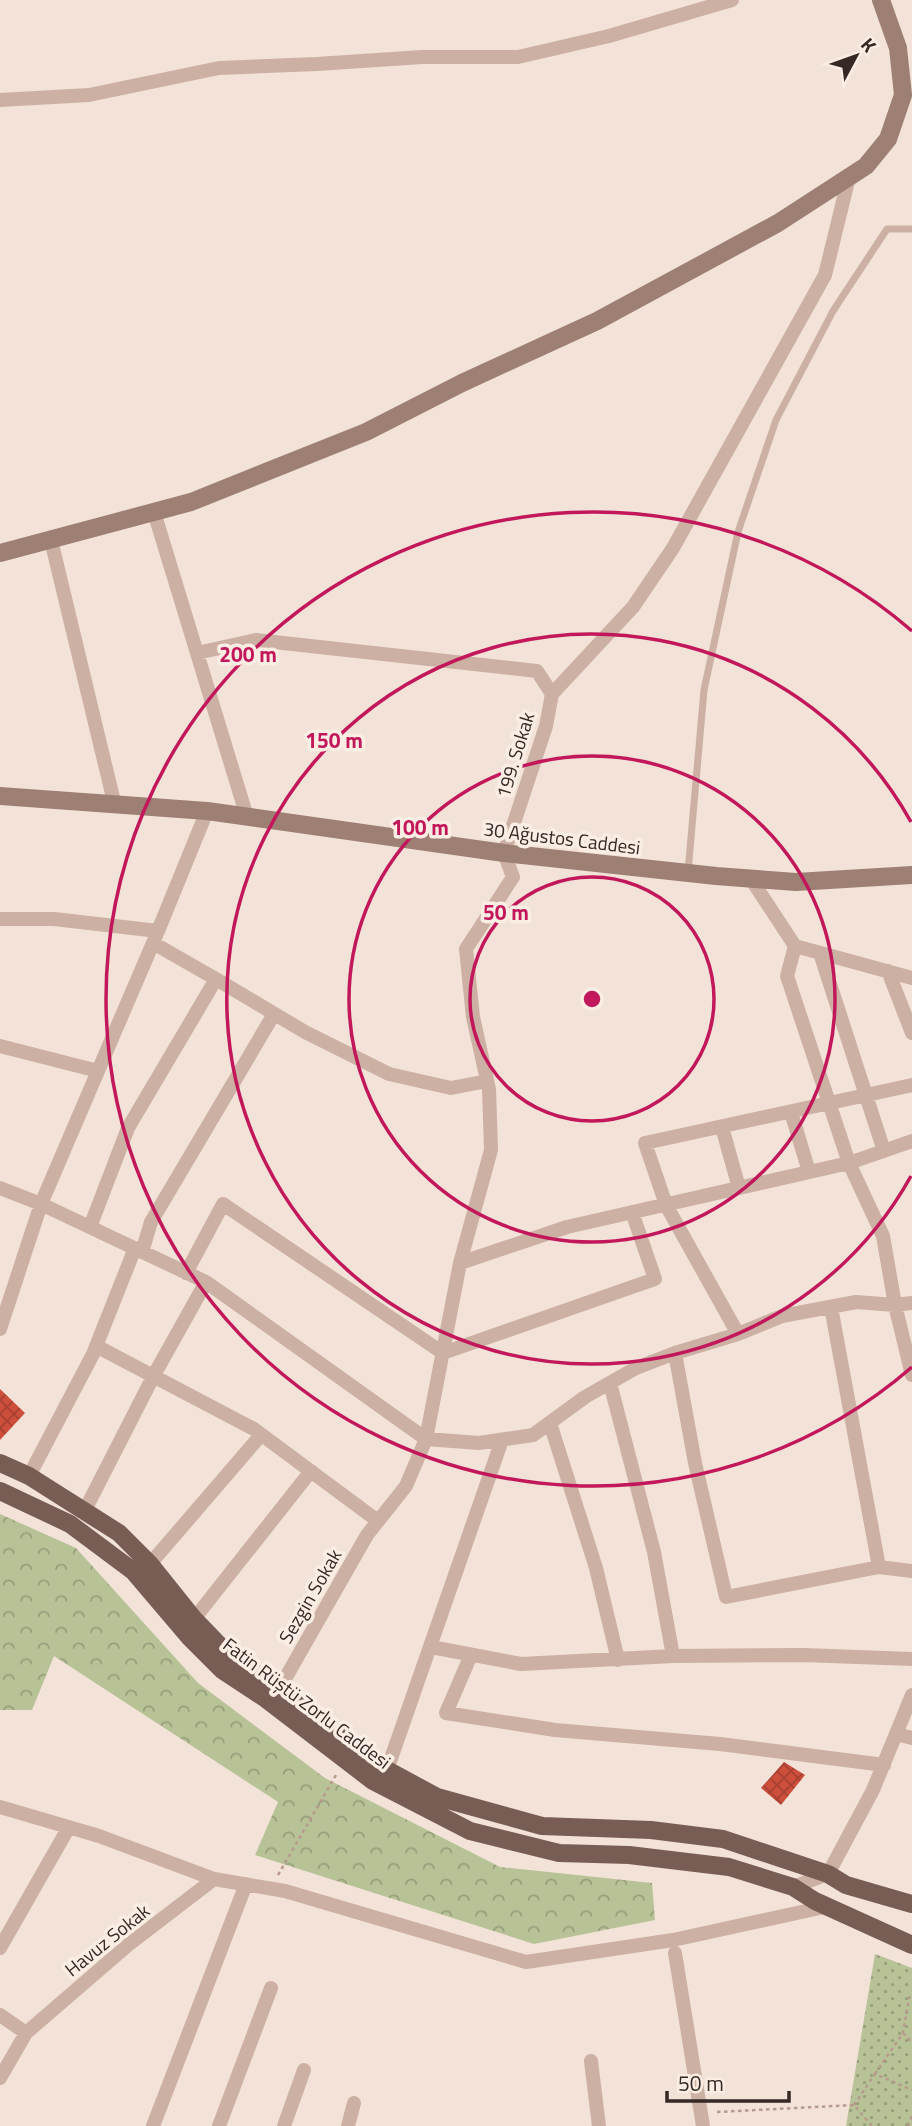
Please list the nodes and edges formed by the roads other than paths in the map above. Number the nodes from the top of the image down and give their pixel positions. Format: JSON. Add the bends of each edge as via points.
{"nodes":[{"id":1,"x":732,"y":0,"type":"edge"},
{"id":2,"x":881,"y":0,"type":"edge"},
{"id":3,"x":0,"y":100,"type":"edge"},
{"id":4,"x":849,"y":177,"type":"junction"},
{"id":5,"x":912,"y":229,"type":"edge"},
{"id":6,"x":154,"y":512,"type":"junction"},
{"id":7,"x":51,"y":540,"type":"junction"},
{"id":8,"x":0,"y":553,"type":"edge"},
{"id":9,"x":197,"y":653,"type":"junction"},
{"id":10,"x":552,"y":694,"type":"junction"},
{"id":11,"x":0,"y":796,"type":"edge"},
{"id":12,"x":115,"y":806,"type":"junction"},
{"id":13,"x":207,"y":811,"type":"junction"},
{"id":14,"x":247,"y":817,"type":"junction"},
{"id":15,"x":504,"y":853,"type":"junction"},
{"id":16,"x":688,"y":873,"type":"junction"},
{"id":17,"x":912,"y":875,"type":"edge"},
{"id":18,"x":751,"y":879,"type":"junction"},
{"id":19,"x":0,"y":919,"type":"edge"},
{"id":20,"x":156,"y":937,"type":"junction"},
{"id":21,"x":795,"y":946,"type":"junction"},
{"id":22,"x":820,"y":953,"type":"junction"},
{"id":23,"x":888,"y":971,"type":"junction"},
{"id":24,"x":912,"y":978,"type":"edge"},
{"id":25,"x":216,"y":979,"type":"junction"},
{"id":26,"x":274,"y":1014,"type":"junction"},
{"id":27,"x":912,"y":1033,"type":"edge"},
{"id":28,"x":0,"y":1046,"type":"edge"},
{"id":29,"x":99,"y":1071,"type":"junction"},
{"id":30,"x":487,"y":1081,"type":"junction"},
{"id":31,"x":912,"y":1085,"type":"edge"},
{"id":32,"x":867,"y":1095,"type":"junction"},
{"id":33,"x":828,"y":1104,"type":"junction"},
{"id":34,"x":790,"y":1112,"type":"junction"},
{"id":35,"x":722,"y":1127,"type":"junction"},
{"id":36,"x":912,"y":1141,"type":"edge"},
{"id":37,"x":884,"y":1151,"type":"junction"},
{"id":38,"x":849,"y":1163,"type":"junction"},
{"id":39,"x":809,"y":1172,"type":"junction"},
{"id":40,"x":0,"y":1188,"type":"edge"},
{"id":41,"x":738,"y":1188,"type":"junction"},
{"id":42,"x":41,"y":1203,"type":"junction"},
{"id":43,"x":666,"y":1205,"type":"junction"},
{"id":44,"x":632,"y":1213,"type":"junction"},
{"id":45,"x":90,"y":1227,"type":"junction"},
{"id":46,"x":139,"y":1250,"type":"junction"},
{"id":47,"x":460,"y":1263,"type":"junction"},
{"id":48,"x":186,"y":1273,"type":"junction"},
{"id":49,"x":206,"y":1282,"type":"junction"},
{"id":50,"x":912,"y":1303,"type":"edge"},
{"id":51,"x":895,"y":1305,"type":"junction"},
{"id":52,"x":831,"y":1307,"type":"junction"},
{"id":53,"x":0,"y":1329,"type":"edge"},
{"id":54,"x":738,"y":1334,"type":"junction"},
{"id":55,"x":96,"y":1346,"type":"junction"},
{"id":56,"x":443,"y":1353,"type":"junction"},
{"id":57,"x":675,"y":1353,"type":"junction"},
{"id":58,"x":154,"y":1375,"type":"junction"},
{"id":59,"x":912,"y":1375,"type":"edge"},
{"id":60,"x":610,"y":1383,"type":"junction"},
{"id":61,"x":550,"y":1423,"type":"junction"},
{"id":62,"x":261,"y":1435,"type":"junction"},
{"id":63,"x":426,"y":1439,"type":"junction"},
{"id":64,"x":502,"y":1440,"type":"junction"},
{"id":65,"x":0,"y":1463,"type":"edge"},
{"id":66,"x":311,"y":1471,"type":"junction"},
{"id":67,"x":29,"y":1476,"type":"junction"},
{"id":68,"x":0,"y":1491,"type":"edge"},
{"id":69,"x":85,"y":1510,"type":"junction"},
{"id":70,"x":378,"y":1521,"type":"junction"},
{"id":71,"x":150,"y":1564,"type":"junction"},
{"id":72,"x":879,"y":1567,"type":"junction"},
{"id":73,"x":912,"y":1571,"type":"edge"},
{"id":74,"x":194,"y":1619,"type":"junction"},
{"id":75,"x":430,"y":1647,"type":"junction"},
{"id":76,"x":471,"y":1655,"type":"junction"},
{"id":77,"x":673,"y":1656,"type":"junction"},
{"id":78,"x":912,"y":1659,"type":"edge"},
{"id":79,"x":618,"y":1660,"type":"junction"},
{"id":80,"x":278,"y":1691,"type":"junction"},
{"id":81,"x":912,"y":1695,"type":"edge"},
{"id":82,"x":896,"y":1734,"type":"junction"},
{"id":83,"x":912,"y":1738,"type":"edge"},
{"id":84,"x":884,"y":1765,"type":"junction"},
{"id":85,"x":387,"y":1770,"type":"junction"},
{"id":86,"x":0,"y":1807,"type":"edge"},
{"id":87,"x":69,"y":1827,"type":"junction"},
{"id":88,"x":828,"y":1874,"type":"junction"},
{"id":89,"x":214,"y":1879,"type":"junction"},
{"id":90,"x":246,"y":1884,"type":"junction"},
{"id":91,"x":793,"y":1887,"type":"junction"},
{"id":92,"x":912,"y":1904,"type":"edge"},
{"id":93,"x":829,"y":1906,"type":"junction"},
{"id":94,"x":912,"y":1945,"type":"edge"},
{"id":95,"x":0,"y":1948,"type":"edge"},
{"id":96,"x":676,"y":1953,"type":"dead end"},
{"id":97,"x":271,"y":1988,"type":"dead end"},
{"id":98,"x":0,"y":2015,"type":"edge"},
{"id":99,"x":26,"y":2032,"type":"junction"},
{"id":100,"x":591,"y":2061,"type":"dead end"},
{"id":101,"x":304,"y":2070,"type":"dead end"},
{"id":102,"x":0,"y":2078,"type":"edge"},
{"id":103,"x":354,"y":2103,"type":"dead end"},
{"id":104,"x":703,"y":2120,"type":"edge"},
{"id":105,"x":153,"y":2126,"type":"edge"},
{"id":106,"x":219,"y":2126,"type":"edge"},
{"id":107,"x":284,"y":2126,"type":"edge"},
{"id":108,"x":348,"y":2126,"type":"edge"},
{"id":109,"x":599,"y":2126,"type":"edge"}],
"edges":[{"from":1,"to":3,"type":"street","via":[[518,57],[422,57],[219,68],[89,94]]},
{"from":2,"to":4,"type":"street","via":[[898,48],[904,94],[888,139],[866,166]]},
{"from":4,"to":6,"type":"street","via":[[778,223],[597,321],[366,432],[191,502]]},
{"from":4,"to":10,"type":"street","via":[[825,275],[673,548],[633,607]]},
{"from":5,"to":16,"type":"lane","via":[[887,229],[833,311],[776,420],[738,533],[704,690]]},
{"from":6,"to":7,"type":"street"},
{"from":6,"to":9,"type":"street"},
{"from":7,"to":8,"type":"street"},
{"from":7,"to":12,"type":"street"},
{"from":9,"to":10,"type":"street","name":"199. Sokak","via":[[256,640],[537,671]]},
{"from":9,"to":14,"type":"street"},
{"from":10,"to":15,"type":"street","name":"199. Sokak","via":[[546,726]]},
{"from":11,"to":12,"type":"street","name":"30 Ağustos Caddesi"},
{"from":12,"to":13,"type":"street","name":"30 Ağustos Caddesi"},
{"from":13,"to":14,"type":"street","name":"30 Ağustos Caddesi"},
{"from":13,"to":20,"type":"street"},
{"from":14,"to":15,"type":"street","name":"30 Ağustos Caddesi"},
{"from":15,"to":16,"type":"street","name":"30 Ağustos Caddesi"},
{"from":15,"to":30,"type":"street","name":"Sezgin Sokak","via":[[513,877],[466,948],[473,1017]]},
{"from":16,"to":18,"type":"street","name":"30 Ağustos Caddesi"},
{"from":17,"to":18,"type":"street","name":"30 Ağustos Caddesi","via":[[796,882]]},
{"from":18,"to":21,"type":"street"},
{"from":19,"to":20,"type":"street","via":[[54,919]]},
{"from":20,"to":25,"type":"street"},
{"from":20,"to":29,"type":"street"},
{"from":21,"to":22,"type":"street"},
{"from":21,"to":33,"type":"street","via":[[787,976]]},
{"from":22,"to":23,"type":"street"},
{"from":22,"to":32,"type":"street"},
{"from":23,"to":24,"type":"street"},
{"from":23,"to":27,"type":"street"},
{"from":25,"to":26,"type":"street"},
{"from":25,"to":45,"type":"street","via":[[128,1128]]},
{"from":26,"to":30,"type":"street","via":[[389,1074],[451,1088]]},
{"from":26,"to":46,"type":"street"},
{"from":28,"to":29,"type":"street"},
{"from":29,"to":42,"type":"street"},
{"from":30,"to":47,"type":"street","name":"Sezgin Sokak","via":[[491,1150]]},
{"from":31,"to":32,"type":"street"},
{"from":32,"to":33,"type":"street"},
{"from":32,"to":37,"type":"street"},
{"from":33,"to":34,"type":"street"},
{"from":33,"to":38,"type":"street"},
{"from":34,"to":35,"type":"street"},
{"from":34,"to":39,"type":"street"},
{"from":35,"to":41,"type":"street"},
{"from":35,"to":43,"type":"street","via":[[645,1143]]},
{"from":36,"to":37,"type":"street"},
{"from":37,"to":38,"type":"street"},
{"from":38,"to":39,"type":"street"},
{"from":38,"to":51,"type":"street","via":[[883,1236]]},
{"from":39,"to":41,"type":"street"},
{"from":40,"to":42,"type":"street"},
{"from":41,"to":43,"type":"street"},
{"from":42,"to":45,"type":"street"},
{"from":42,"to":53,"type":"street"},
{"from":43,"to":44,"type":"street"},
{"from":43,"to":54,"type":"street"},
{"from":44,"to":47,"type":"street","via":[[567,1227]]},
{"from":44,"to":56,"type":"street","via":[[654,1279]]},
{"from":45,"to":46,"type":"street"},
{"from":46,"to":48,"type":"street"},
{"from":46,"to":55,"type":"street"},
{"from":47,"to":56,"type":"street","name":"Sezgin Sokak"},
{"from":48,"to":49,"type":"street"},
{"from":48,"to":56,"type":"street","via":[[223,1204]]},
{"from":49,"to":58,"type":"street"},
{"from":49,"to":63,"type":"street"},
{"from":50,"to":51,"type":"street"},
{"from":51,"to":52,"type":"street","via":[[856,1302]]},
{"from":51,"to":59,"type":"street"},
{"from":52,"to":54,"type":"street","via":[[782,1316]]},
{"from":52,"to":72,"type":"street"},
{"from":54,"to":57,"type":"street"},
{"from":55,"to":58,"type":"street"},
{"from":55,"to":67,"type":"street"},
{"from":56,"to":63,"type":"street","name":"Sezgin Sokak"},
{"from":57,"to":60,"type":"street"},
{"from":57,"to":72,"type":"street","via":[[726,1597]]},
{"from":58,"to":62,"type":"street"},
{"from":58,"to":69,"type":"street"},
{"from":60,"to":61,"type":"street"},
{"from":60,"to":77,"type":"street","via":[[654,1552]]},
{"from":61,"to":64,"type":"street","via":[[533,1435]]},
{"from":61,"to":79,"type":"street","via":[[596,1568]]},
{"from":62,"to":66,"type":"street"},
{"from":62,"to":71,"type":"street"},
{"from":63,"to":64,"type":"street"},
{"from":63,"to":70,"type":"street","name":"Sezgin Sokak","via":[[406,1486]]},
{"from":64,"to":75,"type":"street"},
{"from":65,"to":67,"type":"main road","name":"Fatin Rüştü Zorlu Caddesi"},
{"from":66,"to":70,"type":"street"},
{"from":66,"to":74,"type":"street"},
{"from":67,"to":69,"type":"main road","name":"Fatin Rüştü Zorlu Caddesi"},
{"from":68,"to":91,"type":"main road","name":"Fatin Rüştü Zorlu Caddesi","via":[[70,1524],[133,1571],[222,1670],[373,1781],[470,1831],[559,1853],[629,1855],[729,1867]]},
{"from":69,"to":71,"type":"main road","name":"Fatin Rüştü Zorlu Caddesi","via":[[119,1532]]},
{"from":70,"to":80,"type":"street","name":"Sezgin Sokak"},
{"from":71,"to":74,"type":"main road","name":"Fatin Rüştü Zorlu Caddesi"},
{"from":72,"to":73,"type":"street"},
{"from":74,"to":80,"type":"main road","name":"Fatin Rüştü Zorlu Caddesi","via":[[223,1649]]},
{"from":75,"to":76,"type":"street"},
{"from":75,"to":85,"type":"street"},
{"from":76,"to":79,"type":"street","via":[[521,1664]]},
{"from":76,"to":84,"type":"street","via":[[446,1713],[555,1730],[720,1744]]},
{"from":77,"to":78,"type":"street"},
{"from":77,"to":79,"type":"street"},
{"from":80,"to":85,"type":"main road","name":"Fatin Rüştü Zorlu Caddesi"},
{"from":81,"to":82,"type":"street"},
{"from":82,"to":83,"type":"street"},
{"from":82,"to":84,"type":"street"},
{"from":84,"to":88,"type":"street"},
{"from":85,"to":88,"type":"main road","name":"Fatin Rüştü Zorlu Caddesi","via":[[437,1797],[542,1826],[651,1830],[723,1839]]},
{"from":86,"to":87,"type":"street"},
{"from":87,"to":89,"type":"street"},
{"from":87,"to":95,"type":"street"},
{"from":88,"to":91,"type":"street"},
{"from":88,"to":92,"type":"main road","name":"Fatin Rüştü Zorlu Caddesi","via":[[846,1885]]},
{"from":89,"to":90,"type":"street"},
{"from":89,"to":99,"type":"street","name":"Havuz Sokak"},
{"from":90,"to":93,"type":"street","via":[[526,1962],[673,1940]]},
{"from":90,"to":105,"type":"street"},
{"from":91,"to":93,"type":"main road","name":"Fatin Rüştü Zorlu Caddesi"},
{"from":93,"to":94,"type":"main road","name":"Fatin Rüştü Zorlu Caddesi"},
{"from":96,"to":104,"type":"street"},
{"from":97,"to":106,"type":"street"},
{"from":98,"to":99,"type":"street"},
{"from":99,"to":102,"type":"street"},
{"from":100,"to":109,"type":"street"},
{"from":101,"to":107,"type":"street"},
{"from":103,"to":108,"type":"street"}]}
